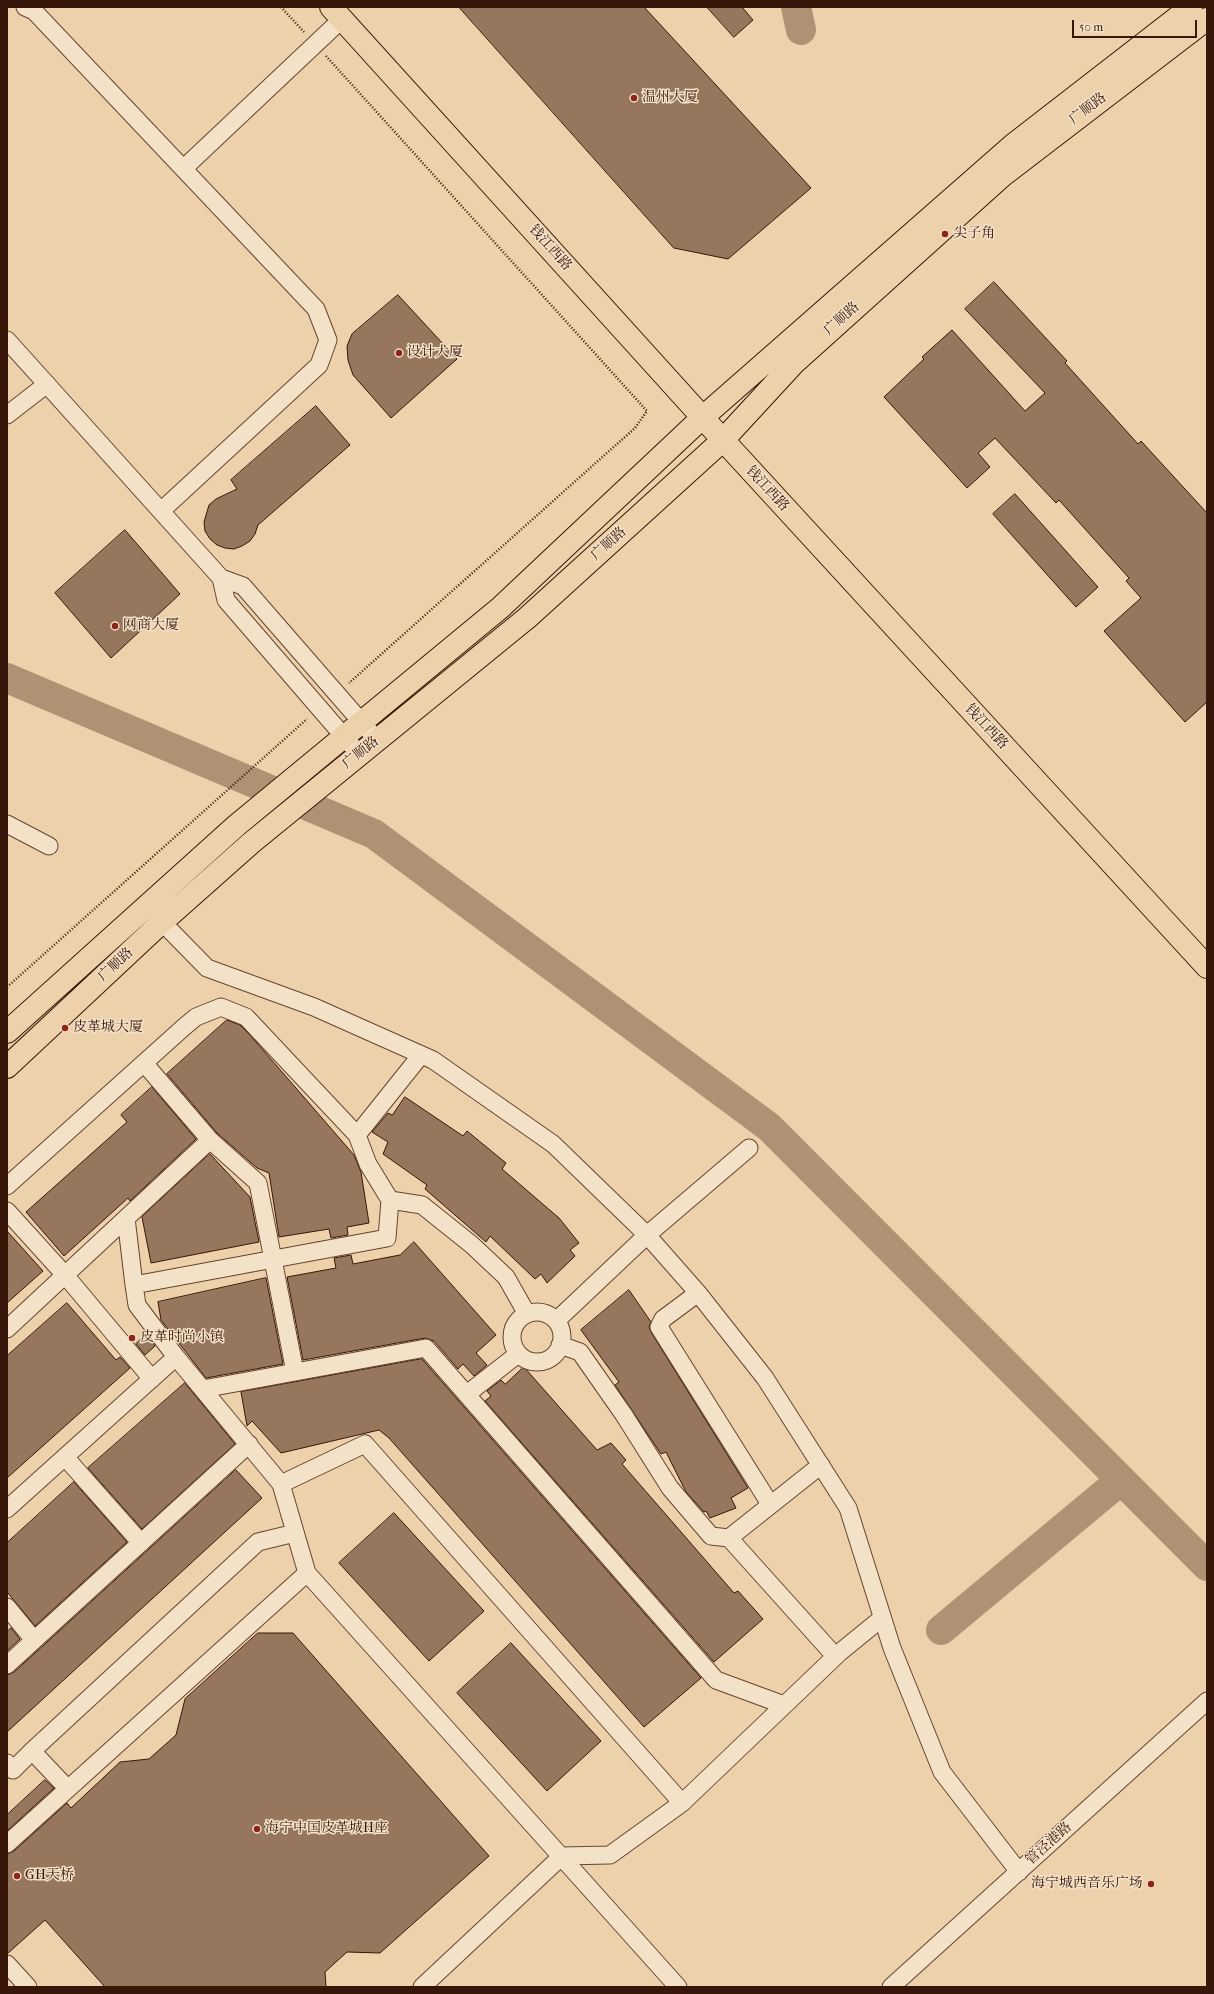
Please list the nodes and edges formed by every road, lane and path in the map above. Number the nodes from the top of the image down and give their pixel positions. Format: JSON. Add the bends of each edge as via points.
{"nodes":[{"id":1,"x":25,"y":7,"type":"edge"},
{"id":2,"x":281,"y":7,"type":"edge"},
{"id":3,"x":1191,"y":7,"type":"edge"},
{"id":4,"x":336,"y":13,"type":"edge"},
{"id":5,"x":1207,"y":19,"type":"edge"},
{"id":6,"x":315,"y":44,"type":"junction"},
{"id":7,"x":184,"y":168,"type":"junction"},
{"id":8,"x":7,"y":340,"type":"edge"},
{"id":9,"x":47,"y":384,"type":"junction"},
{"id":10,"x":7,"y":415,"type":"edge"},
{"id":11,"x":703,"y":417,"type":"junction"},
{"id":12,"x":723,"y":440,"type":"junction"},
{"id":13,"x":161,"y":511,"type":"junction"},
{"id":14,"x":220,"y":578,"type":"junction"},
{"id":15,"x":336,"y":694,"type":"junction"},
{"id":16,"x":320,"y":707,"type":"junction"},
{"id":17,"x":361,"y":722,"type":"junction"},
{"id":18,"x":344,"y":736,"type":"junction"},
{"id":19,"x":377,"y":740,"type":"junction"},
{"id":20,"x":359,"y":754,"type":"junction"},
{"id":21,"x":7,"y":824,"type":"edge"},
{"id":22,"x":49,"y":846,"type":"dead end"},
{"id":23,"x":162,"y":922,"type":"junction"},
{"id":24,"x":1207,"y":967,"type":"edge"},
{"id":25,"x":7,"y":987,"type":"edge"},
{"id":26,"x":7,"y":1032,"type":"edge"},
{"id":27,"x":421,"y":1055,"type":"junction"},
{"id":28,"x":144,"y":1063,"type":"junction"},
{"id":29,"x":7,"y":1067,"type":"edge"},
{"id":30,"x":357,"y":1135,"type":"junction"},
{"id":31,"x":210,"y":1140,"type":"junction"},
{"id":32,"x":749,"y":1148,"type":"dead end"},
{"id":33,"x":7,"y":1186,"type":"edge"},
{"id":34,"x":390,"y":1200,"type":"junction"},
{"id":35,"x":7,"y":1211,"type":"edge"},
{"id":36,"x":126,"y":1218,"type":"junction"},
{"id":37,"x":647,"y":1235,"type":"junction"},
{"id":38,"x":274,"y":1259,"type":"junction"},
{"id":39,"x":65,"y":1275,"type":"junction"},
{"id":40,"x":134,"y":1285,"type":"junction"},
{"id":41,"x":698,"y":1293,"type":"junction"},
{"id":42,"x":527,"y":1314,"type":"junction"},
{"id":43,"x":556,"y":1321,"type":"junction"},
{"id":44,"x":7,"y":1329,"type":"edge"},
{"id":45,"x":560,"y":1345,"type":"junction"},
{"id":46,"x":518,"y":1354,"type":"junction"},
{"id":47,"x":176,"y":1356,"type":"junction"},
{"id":48,"x":295,"y":1372,"type":"junction"},
{"id":49,"x":152,"y":1379,"type":"junction"},
{"id":50,"x":203,"y":1389,"type":"junction"},
{"id":51,"x":467,"y":1394,"type":"junction"},
{"id":52,"x":249,"y":1444,"type":"junction"},
{"id":53,"x":65,"y":1457,"type":"junction"},
{"id":54,"x":821,"y":1465,"type":"junction"},
{"id":55,"x":281,"y":1484,"type":"junction"},
{"id":56,"x":770,"y":1504,"type":"junction"},
{"id":57,"x":7,"y":1509,"type":"edge"},
{"id":58,"x":295,"y":1533,"type":"junction"},
{"id":59,"x":729,"y":1538,"type":"junction"},
{"id":60,"x":141,"y":1543,"type":"junction"},
{"id":61,"x":307,"y":1573,"type":"junction"},
{"id":62,"x":7,"y":1608,"type":"edge"},
{"id":63,"x":882,"y":1618,"type":"junction"},
{"id":64,"x":34,"y":1640,"type":"junction"},
{"id":65,"x":835,"y":1656,"type":"junction"},
{"id":66,"x":7,"y":1665,"type":"edge"},
{"id":67,"x":1207,"y":1701,"type":"edge"},
{"id":68,"x":784,"y":1704,"type":"junction"},
{"id":69,"x":32,"y":1751,"type":"junction"},
{"id":70,"x":7,"y":1763,"type":"edge"},
{"id":71,"x":68,"y":1789,"type":"junction"},
{"id":72,"x":682,"y":1804,"type":"junction"},
{"id":73,"x":7,"y":1844,"type":"edge"},
{"id":74,"x":562,"y":1856,"type":"junction"},
{"id":75,"x":1019,"y":1872,"type":"junction"},
{"id":76,"x":7,"y":1964,"type":"edge"},
{"id":77,"x":28,"y":1987,"type":"edge"},
{"id":78,"x":422,"y":1987,"type":"edge"},
{"id":79,"x":678,"y":1987,"type":"edge"},
{"id":80,"x":891,"y":1987,"type":"edge"}],
"edges":[{"from":1,"to":7,"type":"street","via":[[34,11]]},
{"from":2,"to":6,"type":"path"},
{"from":3,"to":11,"type":"main road","name":"广顺路","via":[[1013,145]]},
{"from":4,"to":6,"type":"street"},
{"from":4,"to":11,"type":"main road","name":"钱江西路"},
{"from":5,"to":12,"type":"main road","name":"广顺路","via":[[1002,176],[794,363]]},
{"from":6,"to":7,"type":"street"},
{"from":6,"to":15,"type":"path","via":[[647,411],[635,428]]},
{"from":7,"to":13,"type":"street","via":[[316,309],[328,340],[319,366]]},
{"from":8,"to":9,"type":"street"},
{"from":9,"to":10,"type":"street"},
{"from":9,"to":13,"type":"street"},
{"from":11,"to":12,"type":"main road","name":"钱江西路"},
{"from":11,"to":17,"type":"main road","name":"广顺路","via":[[500,608]]},
{"from":12,"to":19,"type":"main road","name":"广顺路","via":[[528,618]]},
{"from":12,"to":24,"type":"main road","name":"钱江西路"},
{"from":13,"to":14,"type":"street"},
{"from":14,"to":15,"type":"street","via":[[243,586]]},
{"from":14,"to":16,"type":"street","via":[[226,600]]},
{"from":15,"to":17,"type":"street"},
{"from":16,"to":18,"type":"street"},
{"from":16,"to":25,"type":"path"},
{"from":17,"to":18,"type":"main road","name":"广顺路"},
{"from":17,"to":19,"type":"street"},
{"from":18,"to":20,"type":"street"},
{"from":18,"to":26,"type":"main road","name":"广顺路","via":[[237,825]]},
{"from":19,"to":20,"type":"main road","name":"广顺路"},
{"from":20,"to":23,"type":"main road","name":"广顺路","via":[[251,843]]},
{"from":21,"to":22,"type":"street"},
{"from":23,"to":27,"type":"street","via":[[207,968],[314,1007]]},
{"from":23,"to":29,"type":"main road","name":"广顺路"},
{"from":27,"to":30,"type":"street"},
{"from":27,"to":37,"type":"street","via":[[433,1060],[553,1144]]},
{"from":28,"to":30,"type":"street","via":[[196,1017],[221,1007],[246,1017]]},
{"from":28,"to":31,"type":"street"},
{"from":28,"to":33,"type":"street"},
{"from":30,"to":34,"type":"street","via":[[368,1164]]},
{"from":31,"to":36,"type":"street"},
{"from":31,"to":38,"type":"street","via":[[258,1183]]},
{"from":32,"to":37,"type":"street"},
{"from":34,"to":38,"type":"street","via":[[387,1238]]},
{"from":34,"to":42,"type":"street","via":[[422,1205],[472,1244],[506,1277]]},
{"from":35,"to":39,"type":"street"},
{"from":36,"to":39,"type":"street"},
{"from":36,"to":40,"type":"street"},
{"from":37,"to":41,"type":"street"},
{"from":37,"to":43,"type":"street"},
{"from":38,"to":40,"type":"street"},
{"from":38,"to":48,"type":"street"},
{"from":39,"to":44,"type":"street"},
{"from":39,"to":49,"type":"street"},
{"from":40,"to":47,"type":"street","via":[[137,1305]]},
{"from":41,"to":54,"type":"street","via":[[765,1378]]},
{"from":41,"to":56,"type":"street","via":[[662,1320],[659,1326]]},
{"from":42,"to":43,"type":"street","via":[[542,1313]]},
{"from":42,"to":46,"type":"street","via":[[520,1318],[513,1332],[514,1347]]},
{"from":43,"to":45,"type":"street","via":[[560,1328]]},
{"from":45,"to":46,"type":"street","via":[[556,1353],[542,1361],[529,1360]]},
{"from":45,"to":59,"type":"street","via":[[580,1352],[670,1488],[711,1536]]},
{"from":46,"to":51,"type":"street"},
{"from":47,"to":49,"type":"street"},
{"from":47,"to":50,"type":"street"},
{"from":48,"to":50,"type":"street"},
{"from":48,"to":51,"type":"street","via":[[426,1348]]},
{"from":49,"to":53,"type":"street"},
{"from":50,"to":52,"type":"street"},
{"from":51,"to":68,"type":"street","via":[[716,1680]]},
{"from":52,"to":55,"type":"street"},
{"from":52,"to":60,"type":"street"},
{"from":53,"to":57,"type":"street"},
{"from":53,"to":60,"type":"street"},
{"from":54,"to":56,"type":"street"},
{"from":54,"to":63,"type":"street","via":[[848,1508]]},
{"from":55,"to":58,"type":"street"},
{"from":55,"to":72,"type":"street","via":[[365,1444]]},
{"from":56,"to":59,"type":"street"},
{"from":58,"to":61,"type":"street"},
{"from":58,"to":69,"type":"street","via":[[258,1542]]},
{"from":59,"to":65,"type":"street"},
{"from":60,"to":64,"type":"street"},
{"from":61,"to":71,"type":"street"},
{"from":61,"to":74,"type":"street"},
{"from":62,"to":64,"type":"street"},
{"from":63,"to":65,"type":"street"},
{"from":63,"to":75,"type":"street","via":[[942,1772]]},
{"from":64,"to":66,"type":"street"},
{"from":65,"to":68,"type":"street"},
{"from":67,"to":75,"type":"street","name":"管泾港路"},
{"from":68,"to":72,"type":"street"},
{"from":69,"to":70,"type":"street","via":[[13,1770]]},
{"from":69,"to":71,"type":"street"},
{"from":71,"to":73,"type":"street"},
{"from":72,"to":74,"type":"street","via":[[610,1855]]},
{"from":74,"to":78,"type":"street"},
{"from":74,"to":79,"type":"street"},
{"from":75,"to":80,"type":"street","name":"管泾港路"},
{"from":76,"to":77,"type":"street"}]}
